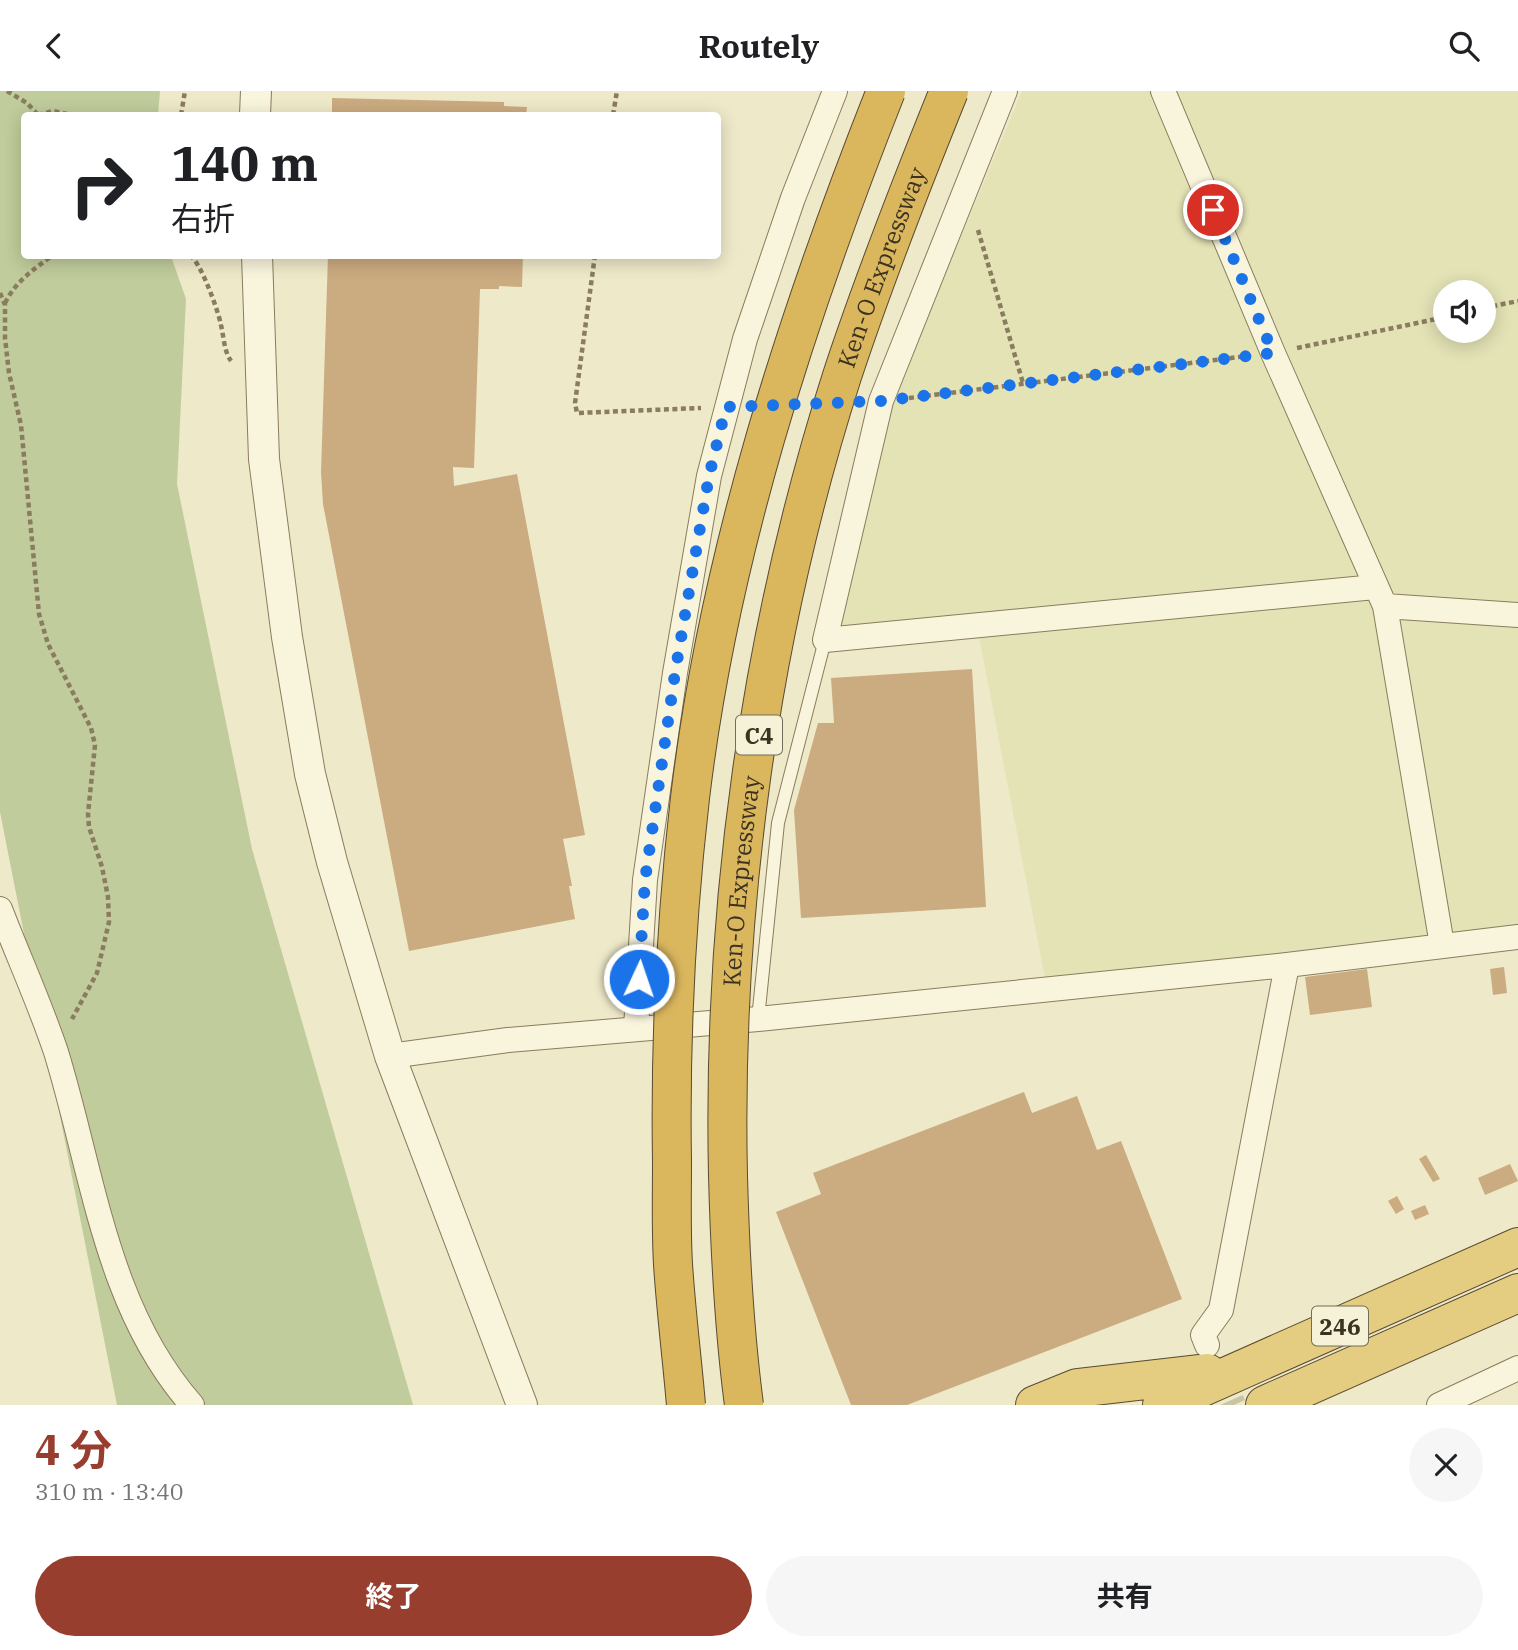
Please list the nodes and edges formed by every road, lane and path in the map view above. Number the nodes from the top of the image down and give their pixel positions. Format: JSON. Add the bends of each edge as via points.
{"nodes":[{"id":1,"x":7,"y":91,"type":"edge"},
{"id":2,"x":185,"y":91,"type":"edge"},
{"id":3,"x":256,"y":91,"type":"edge"},
{"id":4,"x":617,"y":91,"type":"edge"},
{"id":5,"x":835,"y":91,"type":"edge"},
{"id":6,"x":886,"y":91,"type":"edge"},
{"id":7,"x":949,"y":91,"type":"edge"},
{"id":8,"x":1005,"y":91,"type":"edge"},
{"id":9,"x":1163,"y":91,"type":"edge"},
{"id":10,"x":35,"y":112,"type":"edge"},
{"id":11,"x":182,"y":112,"type":"edge"},
{"id":12,"x":255,"y":112,"type":"edge"},
{"id":13,"x":614,"y":112,"type":"edge"},
{"id":14,"x":959,"y":204,"type":"junction"},
{"id":15,"x":47,"y":259,"type":"edge"},
{"id":16,"x":195,"y":259,"type":"edge"},
{"id":17,"x":257,"y":259,"type":"edge"},
{"id":18,"x":594,"y":259,"type":"edge"},
{"id":19,"x":0,"y":293,"type":"edge"},
{"id":20,"x":1518,"y":301,"type":"edge"},
{"id":21,"x":5,"y":305,"type":"junction"},
{"id":22,"x":1496,"y":306,"type":"edge"},
{"id":23,"x":1433,"y":320,"type":"edge"},
{"id":24,"x":1273,"y":353,"type":"junction"},
{"id":25,"x":261,"y":368,"type":"junction"},
{"id":26,"x":1023,"y":383,"type":"junction"},
{"id":27,"x":881,"y":401,"type":"junction"},
{"id":28,"x":726,"y":407,"type":"junction"},
{"id":29,"x":1380,"y":596,"type":"junction"},
{"id":30,"x":1518,"y":615,"type":"edge"},
{"id":31,"x":825,"y":639,"type":"junction"},
{"id":32,"x":0,"y":909,"type":"edge"},
{"id":33,"x":1518,"y":937,"type":"edge"},
{"id":34,"x":1442,"y":946,"type":"junction"},
{"id":35,"x":1287,"y":965,"type":"junction"},
{"id":36,"x":758,"y":1019,"type":"junction"},
{"id":37,"x":636,"y":1028,"type":"junction"},
{"id":38,"x":55,"y":1051,"type":"junction"},
{"id":39,"x":390,"y":1056,"type":"junction"},
{"id":40,"x":1518,"y":1247,"type":"edge"},
{"id":41,"x":1518,"y":1293,"type":"edge"},
{"id":42,"x":1207,"y":1345,"type":"tunnel mouth"},
{"id":43,"x":1244,"y":1368,"type":"junction"},
{"id":44,"x":1518,"y":1368,"type":"edge"},
{"id":45,"x":192,"y":1405,"type":"edge"},
{"id":46,"x":522,"y":1405,"type":"edge"},
{"id":47,"x":686,"y":1405,"type":"edge"},
{"id":48,"x":744,"y":1405,"type":"edge"},
{"id":49,"x":1035,"y":1405,"type":"edge"},
{"id":50,"x":1162,"y":1405,"type":"edge"},
{"id":51,"x":1265,"y":1405,"type":"edge"},
{"id":52,"x":1439,"y":1405,"type":"edge"}],
"edges":[{"from":1,"to":10,"type":"path"},
{"from":2,"to":11,"type":"path"},
{"from":3,"to":12,"type":"street"},
{"from":4,"to":13,"type":"path"},
{"from":5,"to":28,"type":"street","via":[[744,339]]},
{"from":6,"to":47,"type":"highway","number":"C4","bridge":true,"via":[[790,355],[747,505],[714,652],[690,797],[675,956],[671,1103],[673,1261]]},
{"from":7,"to":48,"type":"highway","name":"Ken-O Expressway","number":"C4","bridge":true,"via":[[894,226],[842,378],[775,639],[748,796],[732,949],[727,1099],[730,1251]]},
{"from":8,"to":14,"type":"street"},
{"from":9,"to":24,"type":"street"},
{"from":14,"to":26,"type":"path","via":[[974,215]]},
{"from":14,"to":27,"type":"street"},
{"from":15,"to":21,"type":"path","via":[[25,275]]},
{"from":16,"to":25,"type":"path","via":[[220,321],[227,355],[236,367]]},
{"from":17,"to":25,"type":"street"},
{"from":18,"to":28,"type":"path","via":[[577,413]]},
{"from":19,"to":21,"type":"path"},
{"from":20,"to":22,"type":"path"},
{"from":21,"to":38,"type":"path","via":[[5,338],[21,425],[39,614],[48,645],[95,745],[89,827],[108,897],[109,922],[97,973]]},
{"from":23,"to":24,"type":"path"},
{"from":24,"to":26,"type":"path"},
{"from":24,"to":29,"type":"street"},
{"from":25,"to":39,"type":"street","via":[[264,459],[310,774]]},
{"from":26,"to":27,"type":"path"},
{"from":27,"to":31,"type":"street"},
{"from":28,"to":37,"type":"street","via":[[709,476],[645,880]]},
{"from":29,"to":30,"type":"street"},
{"from":29,"to":31,"type":"street"},
{"from":29,"to":34,"type":"street"},
{"from":31,"to":36,"type":"lane","via":[[778,823]]},
{"from":32,"to":38,"type":"street"},
{"from":33,"to":34,"type":"street"},
{"from":34,"to":35,"type":"street"},
{"from":35,"to":36,"type":"street"},
{"from":35,"to":42,"type":"street","via":[[1221,1310],[1203,1335]]},
{"from":36,"to":37,"type":"street"},
{"from":37,"to":39,"type":"street","via":[[508,1039]]},
{"from":38,"to":45,"type":"street","via":[[116,1270],[139,1328],[173,1384]]},
{"from":39,"to":46,"type":"street"},
{"from":40,"to":43,"type":"highway","number":"246"},
{"from":41,"to":51,"type":"highway","number":"246"},
{"from":43,"to":49,"type":"highway","via":[[1077,1388]]},
{"from":43,"to":50,"type":"highway","number":"246"},
{"from":44,"to":52,"type":"street"}]}
